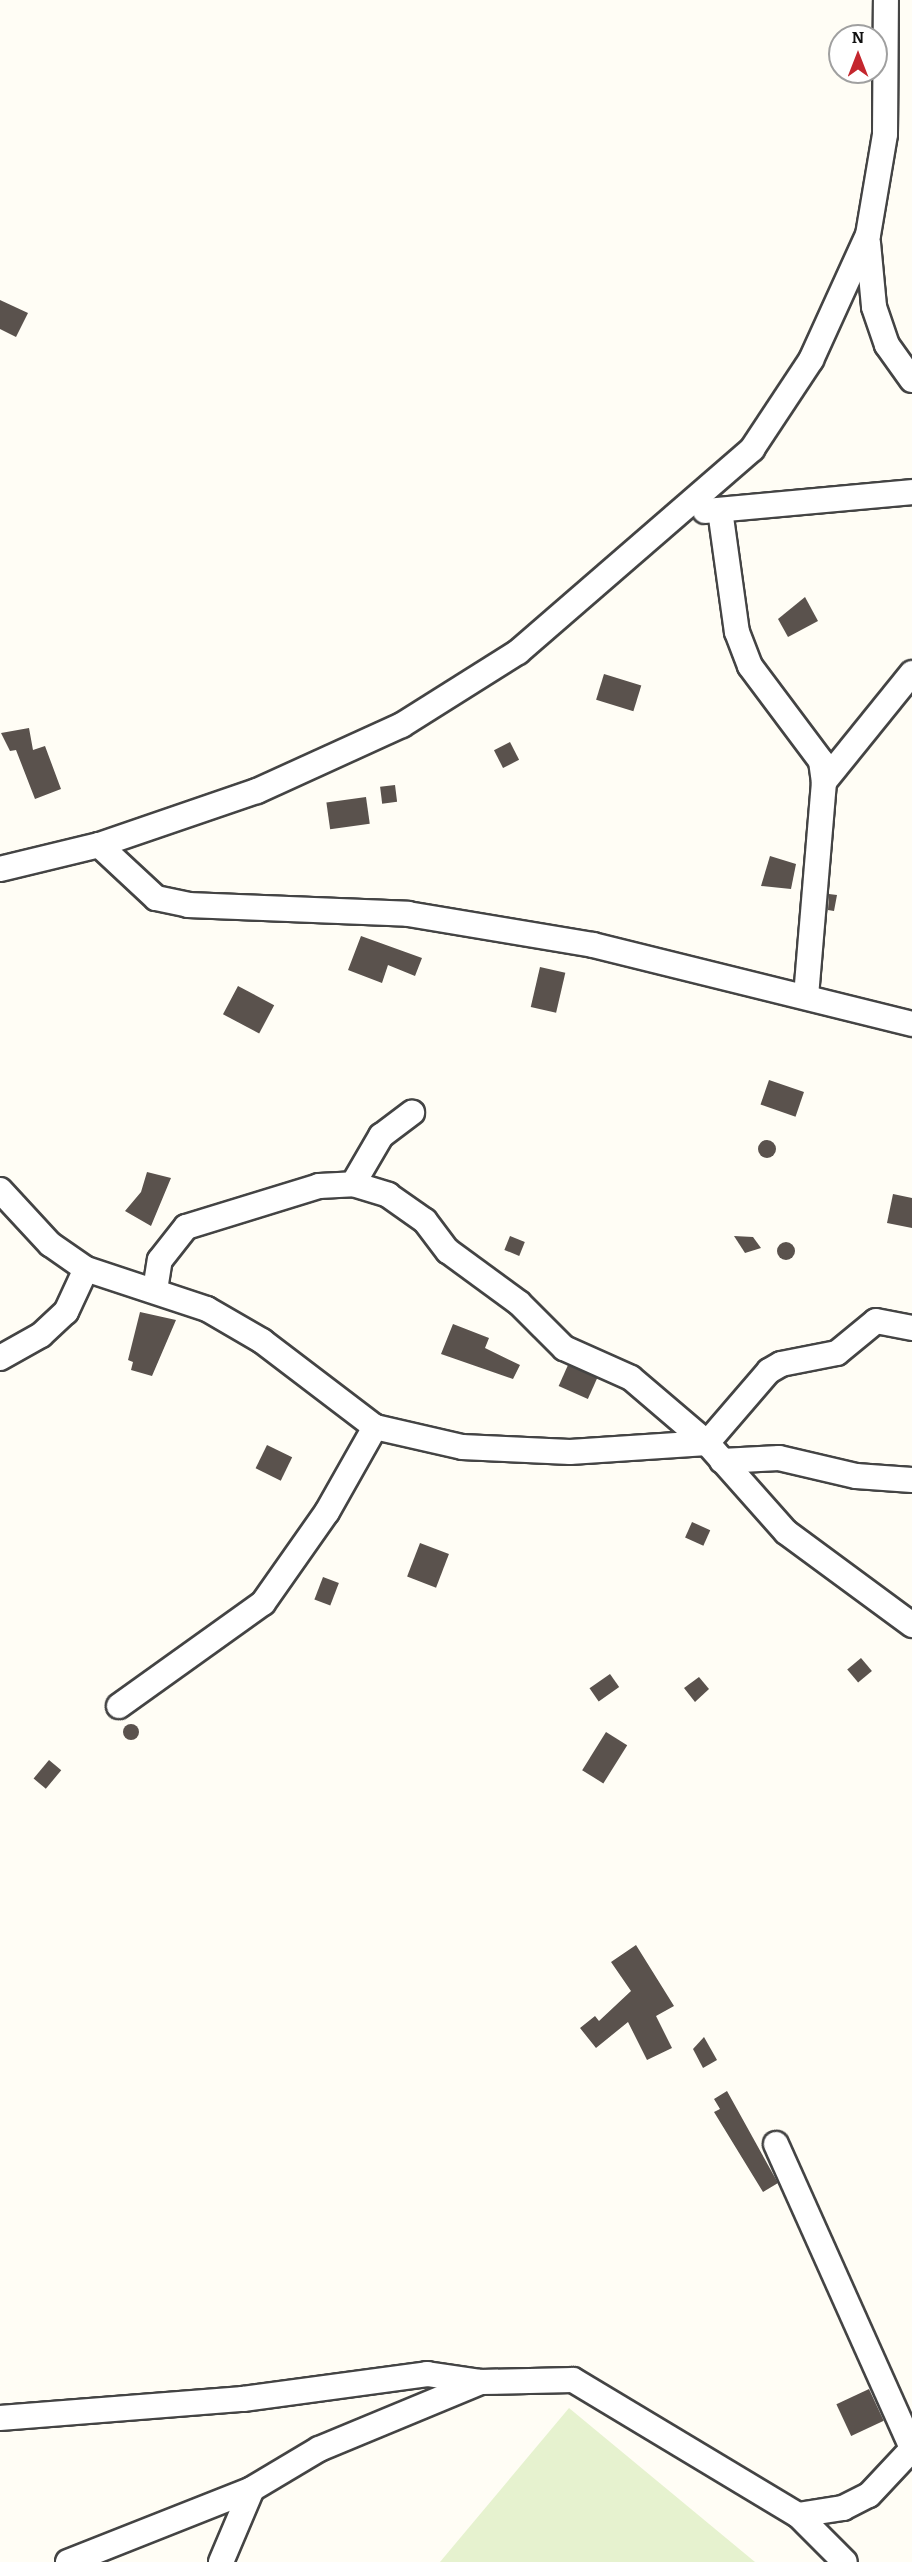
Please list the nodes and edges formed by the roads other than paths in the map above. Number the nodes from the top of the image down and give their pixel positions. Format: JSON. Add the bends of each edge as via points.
{"nodes":[{"id":1,"x":885,"y":0,"type":"edge"},
{"id":2,"x":868,"y":235,"type":"junction"},
{"id":3,"x":912,"y":380,"type":"edge"},
{"id":4,"x":912,"y":492,"type":"edge"},
{"id":5,"x":720,"y":510,"type":"junction"},
{"id":6,"x":685,"y":513,"type":"junction"},
{"id":7,"x":912,"y":673,"type":"edge"},
{"id":8,"x":824,"y":782,"type":"junction"},
{"id":9,"x":99,"y":844,"type":"junction"},
{"id":10,"x":0,"y":869,"type":"edge"},
{"id":11,"x":806,"y":996,"type":"junction"},
{"id":12,"x":912,"y":1024,"type":"edge"},
{"id":13,"x":412,"y":1113,"type":"dead end"},
{"id":14,"x":352,"y":1184,"type":"junction"},
{"id":15,"x":0,"y":1190,"type":"edge"},
{"id":16,"x":86,"y":1269,"type":"junction"},
{"id":17,"x":155,"y":1290,"type":"junction"},
{"id":18,"x":912,"y":1328,"type":"edge"},
{"id":19,"x":3,"y":1352,"type":"edge"},
{"id":20,"x":375,"y":1427,"type":"junction"},
{"id":21,"x":715,"y":1452,"type":"junction"},
{"id":22,"x":912,"y":1480,"type":"edge"},
{"id":23,"x":912,"y":1625,"type":"edge"},
{"id":24,"x":119,"y":1706,"type":"dead end"},
{"id":25,"x":776,"y":2144,"type":"dead end"},
{"id":26,"x":481,"y":2382,"type":"junction"},
{"id":27,"x":0,"y":2418,"type":"edge"},
{"id":28,"x":911,"y":2440,"type":"edge"},
{"id":29,"x":252,"y":2489,"type":"junction"},
{"id":30,"x":798,"y":2515,"type":"junction"},
{"id":31,"x":68,"y":2562,"type":"edge"},
{"id":32,"x":221,"y":2562,"type":"edge"},
{"id":33,"x":845,"y":2562,"type":"edge"}],
"edges":[{"from":1,"to":2,"type":"street","via":[[885,134]]},
{"from":2,"to":3,"type":"street","via":[[874,308],[887,345]]},
{"from":2,"to":6,"type":"street","via":[[785,404],[752,449]]},
{"from":4,"to":5,"type":"street"},
{"from":5,"to":6,"type":"street"},
{"from":5,"to":8,"type":"street","via":[[736,633],[750,666],[821,761]]},
{"from":6,"to":9,"type":"street","via":[[518,652],[402,725],[257,791]]},
{"from":7,"to":8,"type":"street"},
{"from":8,"to":11,"type":"street"},
{"from":9,"to":10,"type":"street"},
{"from":9,"to":11,"type":"street","via":[[132,882],[156,898],[188,905],[408,914],[593,945]]},
{"from":11,"to":12,"type":"street"},
{"from":13,"to":14,"type":"street","via":[[381,1136]]},
{"from":14,"to":17,"type":"street","via":[[319,1186],[186,1227],[160,1260]]},
{"from":14,"to":21,"type":"street","via":[[388,1195],[425,1221],[448,1251],[519,1303],[564,1348],[631,1378]]},
{"from":15,"to":16,"type":"street","via":[[50,1244]]},
{"from":16,"to":17,"type":"street"},
{"from":16,"to":19,"type":"street","via":[[66,1312],[41,1335]]},
{"from":17,"to":20,"type":"street","via":[[207,1309],[262,1341]]},
{"from":18,"to":21,"type":"street","via":[[876,1321],[837,1353],[781,1364],[769,1371]]},
{"from":20,"to":21,"type":"street","via":[[462,1447]]},
{"from":20,"to":24,"type":"street","via":[[327,1512],[263,1603]]},
{"from":21,"to":22,"type":"street","via":[[779,1458],[856,1476]]},
{"from":21,"to":23,"type":"street","via":[[786,1532]]},
{"from":25,"to":28,"type":"street"},
{"from":26,"to":27,"type":"street","via":[[427,2374],[243,2399]]},
{"from":26,"to":29,"type":"street","via":[[319,2449]]},
{"from":26,"to":30,"type":"street","via":[[573,2380]]},
{"from":28,"to":30,"type":"street","via":[[869,2495],[843,2508]]},
{"from":29,"to":31,"type":"street"},
{"from":29,"to":32,"type":"street"},
{"from":30,"to":33,"type":"street"}]}
